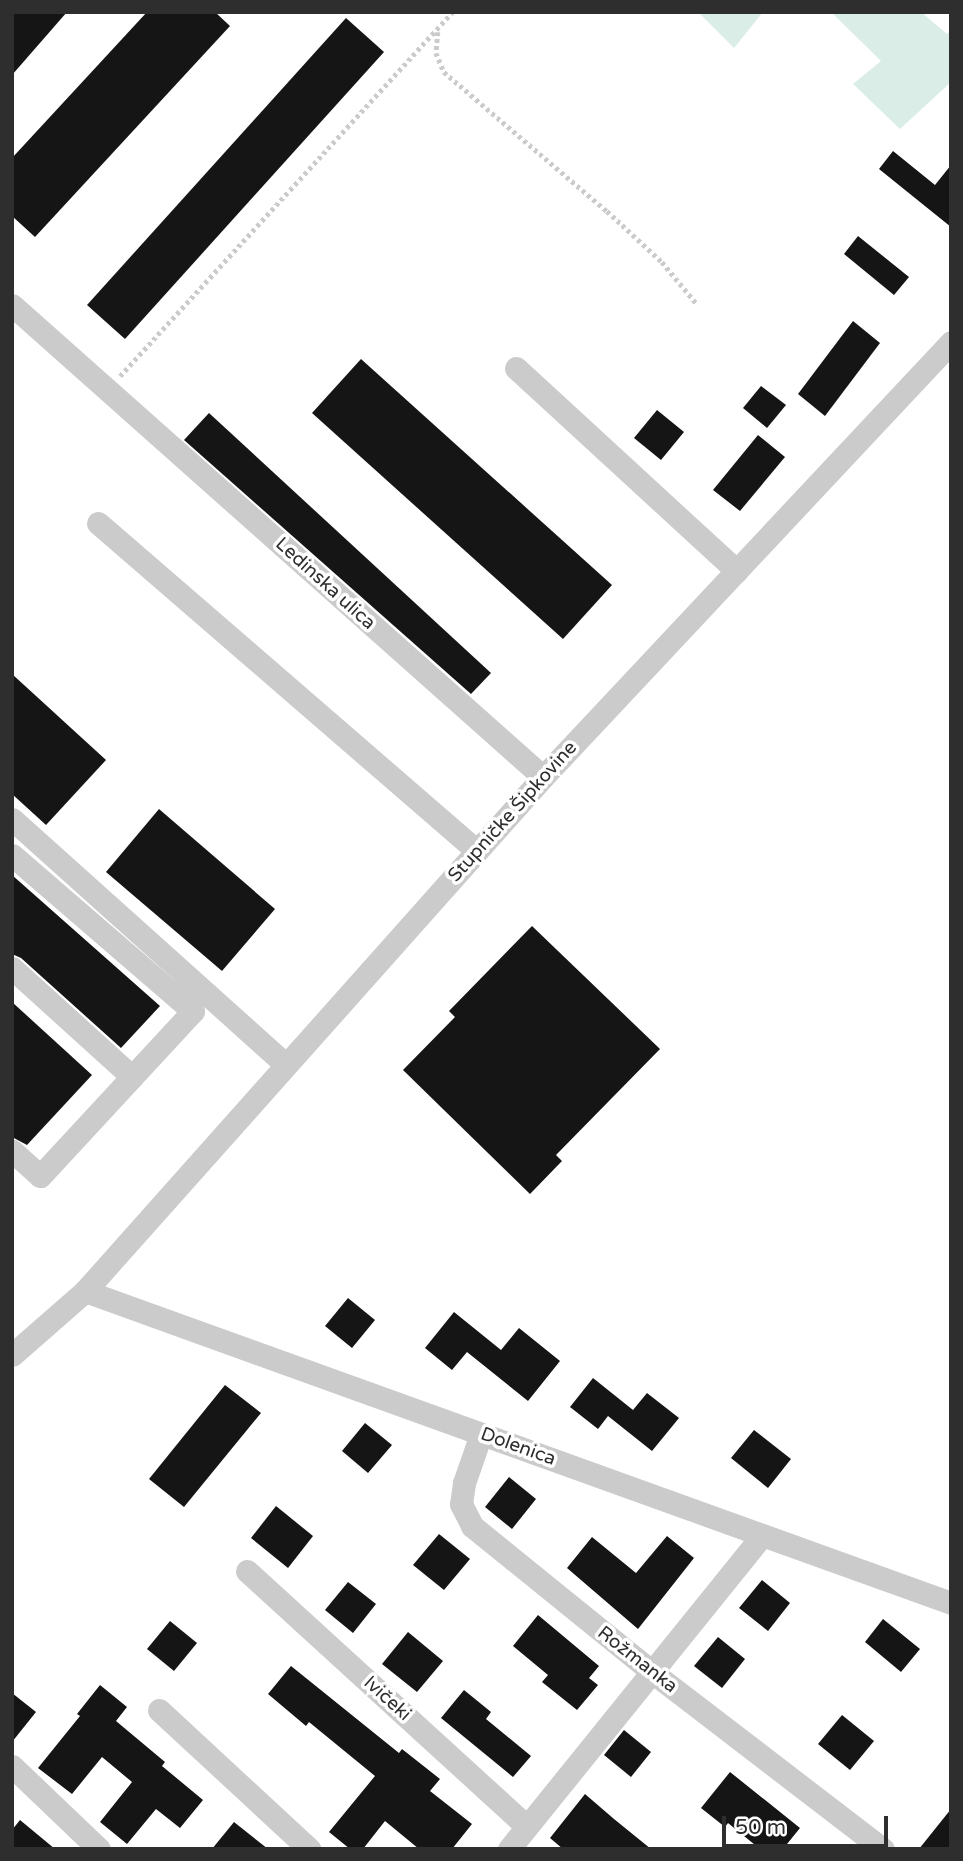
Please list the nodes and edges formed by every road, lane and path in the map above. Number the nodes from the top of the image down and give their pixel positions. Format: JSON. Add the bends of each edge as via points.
{"nodes":[{"id":1,"x":452,"y":12,"type":"edge"},
{"id":2,"x":438,"y":31,"type":"junction"},
{"id":3,"x":696,"y":303,"type":"dead end"},
{"id":4,"x":12,"y":305,"type":"edge"},
{"id":5,"x":951,"y":342,"type":"edge"},
{"id":6,"x":516,"y":368,"type":"dead end"},
{"id":7,"x":107,"y":391,"type":"junction"},
{"id":8,"x":98,"y":523,"type":"dead end"},
{"id":9,"x":737,"y":571,"type":"junction"},
{"id":10,"x":543,"y":778,"type":"junction"},
{"id":11,"x":12,"y":819,"type":"edge"},
{"id":12,"x":477,"y":851,"type":"junction"},
{"id":13,"x":12,"y":855,"type":"edge"},
{"id":14,"x":12,"y":968,"type":"edge"},
{"id":15,"x":286,"y":1065,"type":"junction"},
{"id":16,"x":132,"y":1077,"type":"junction"},
{"id":17,"x":12,"y":1151,"type":"edge"},
{"id":18,"x":85,"y":1291,"type":"junction"},
{"id":19,"x":12,"y":1355,"type":"edge"},
{"id":20,"x":481,"y":1434,"type":"junction"},
{"id":21,"x":762,"y":1536,"type":"junction"},
{"id":22,"x":247,"y":1572,"type":"dead end"},
{"id":23,"x":951,"y":1604,"type":"edge"},
{"id":24,"x":652,"y":1672,"type":"junction"},
{"id":25,"x":159,"y":1710,"type":"dead end"},
{"id":26,"x":12,"y":1766,"type":"edge"},
{"id":27,"x":520,"y":1841,"type":"edge"},
{"id":28,"x":99,"y":1849,"type":"edge"},
{"id":29,"x":309,"y":1849,"type":"edge"},
{"id":30,"x":883,"y":1849,"type":"edge"}],
"edges":[{"from":1,"to":2,"type":"path"},
{"from":2,"to":3,"type":"path","via":[[436,52],[444,72],[607,211],[662,262]]},
{"from":2,"to":7,"type":"path"},
{"from":4,"to":7,"type":"street","name":"Ledinska ulica"},
{"from":5,"to":9,"type":"street","name":"Stupničke Šipkovine"},
{"from":6,"to":9,"type":"street"},
{"from":7,"to":10,"type":"street","name":"Ledinska ulica"},
{"from":8,"to":12,"type":"street"},
{"from":9,"to":10,"type":"street","name":"Stupničke Šipkovine"},
{"from":10,"to":12,"type":"street","name":"Stupničke Šipkovine"},
{"from":11,"to":15,"type":"street"},
{"from":12,"to":15,"type":"street","name":"Stupničke Šipkovine"},
{"from":13,"to":16,"type":"street","via":[[193,1011]]},
{"from":14,"to":16,"type":"street"},
{"from":15,"to":18,"type":"street","name":"Stupničke Šipkovine"},
{"from":16,"to":17,"type":"street","via":[[40,1176]]},
{"from":18,"to":19,"type":"street","name":"Stupničke Šipkovine"},
{"from":18,"to":20,"type":"street","name":"Dolenica"},
{"from":20,"to":21,"type":"street","name":"Dolenica"},
{"from":20,"to":24,"type":"street","name":"Rožmanka","via":[[461,1504],[472,1526]]},
{"from":21,"to":23,"type":"street","name":"Dolenica"},
{"from":21,"to":24,"type":"street","name":"Ivičeki"},
{"from":22,"to":27,"type":"street","name":"Ivičeki"},
{"from":24,"to":27,"type":"street","name":"Ivičeki"},
{"from":24,"to":30,"type":"street","name":"Rožmanka"},
{"from":25,"to":29,"type":"street"},
{"from":26,"to":28,"type":"street"}]}
